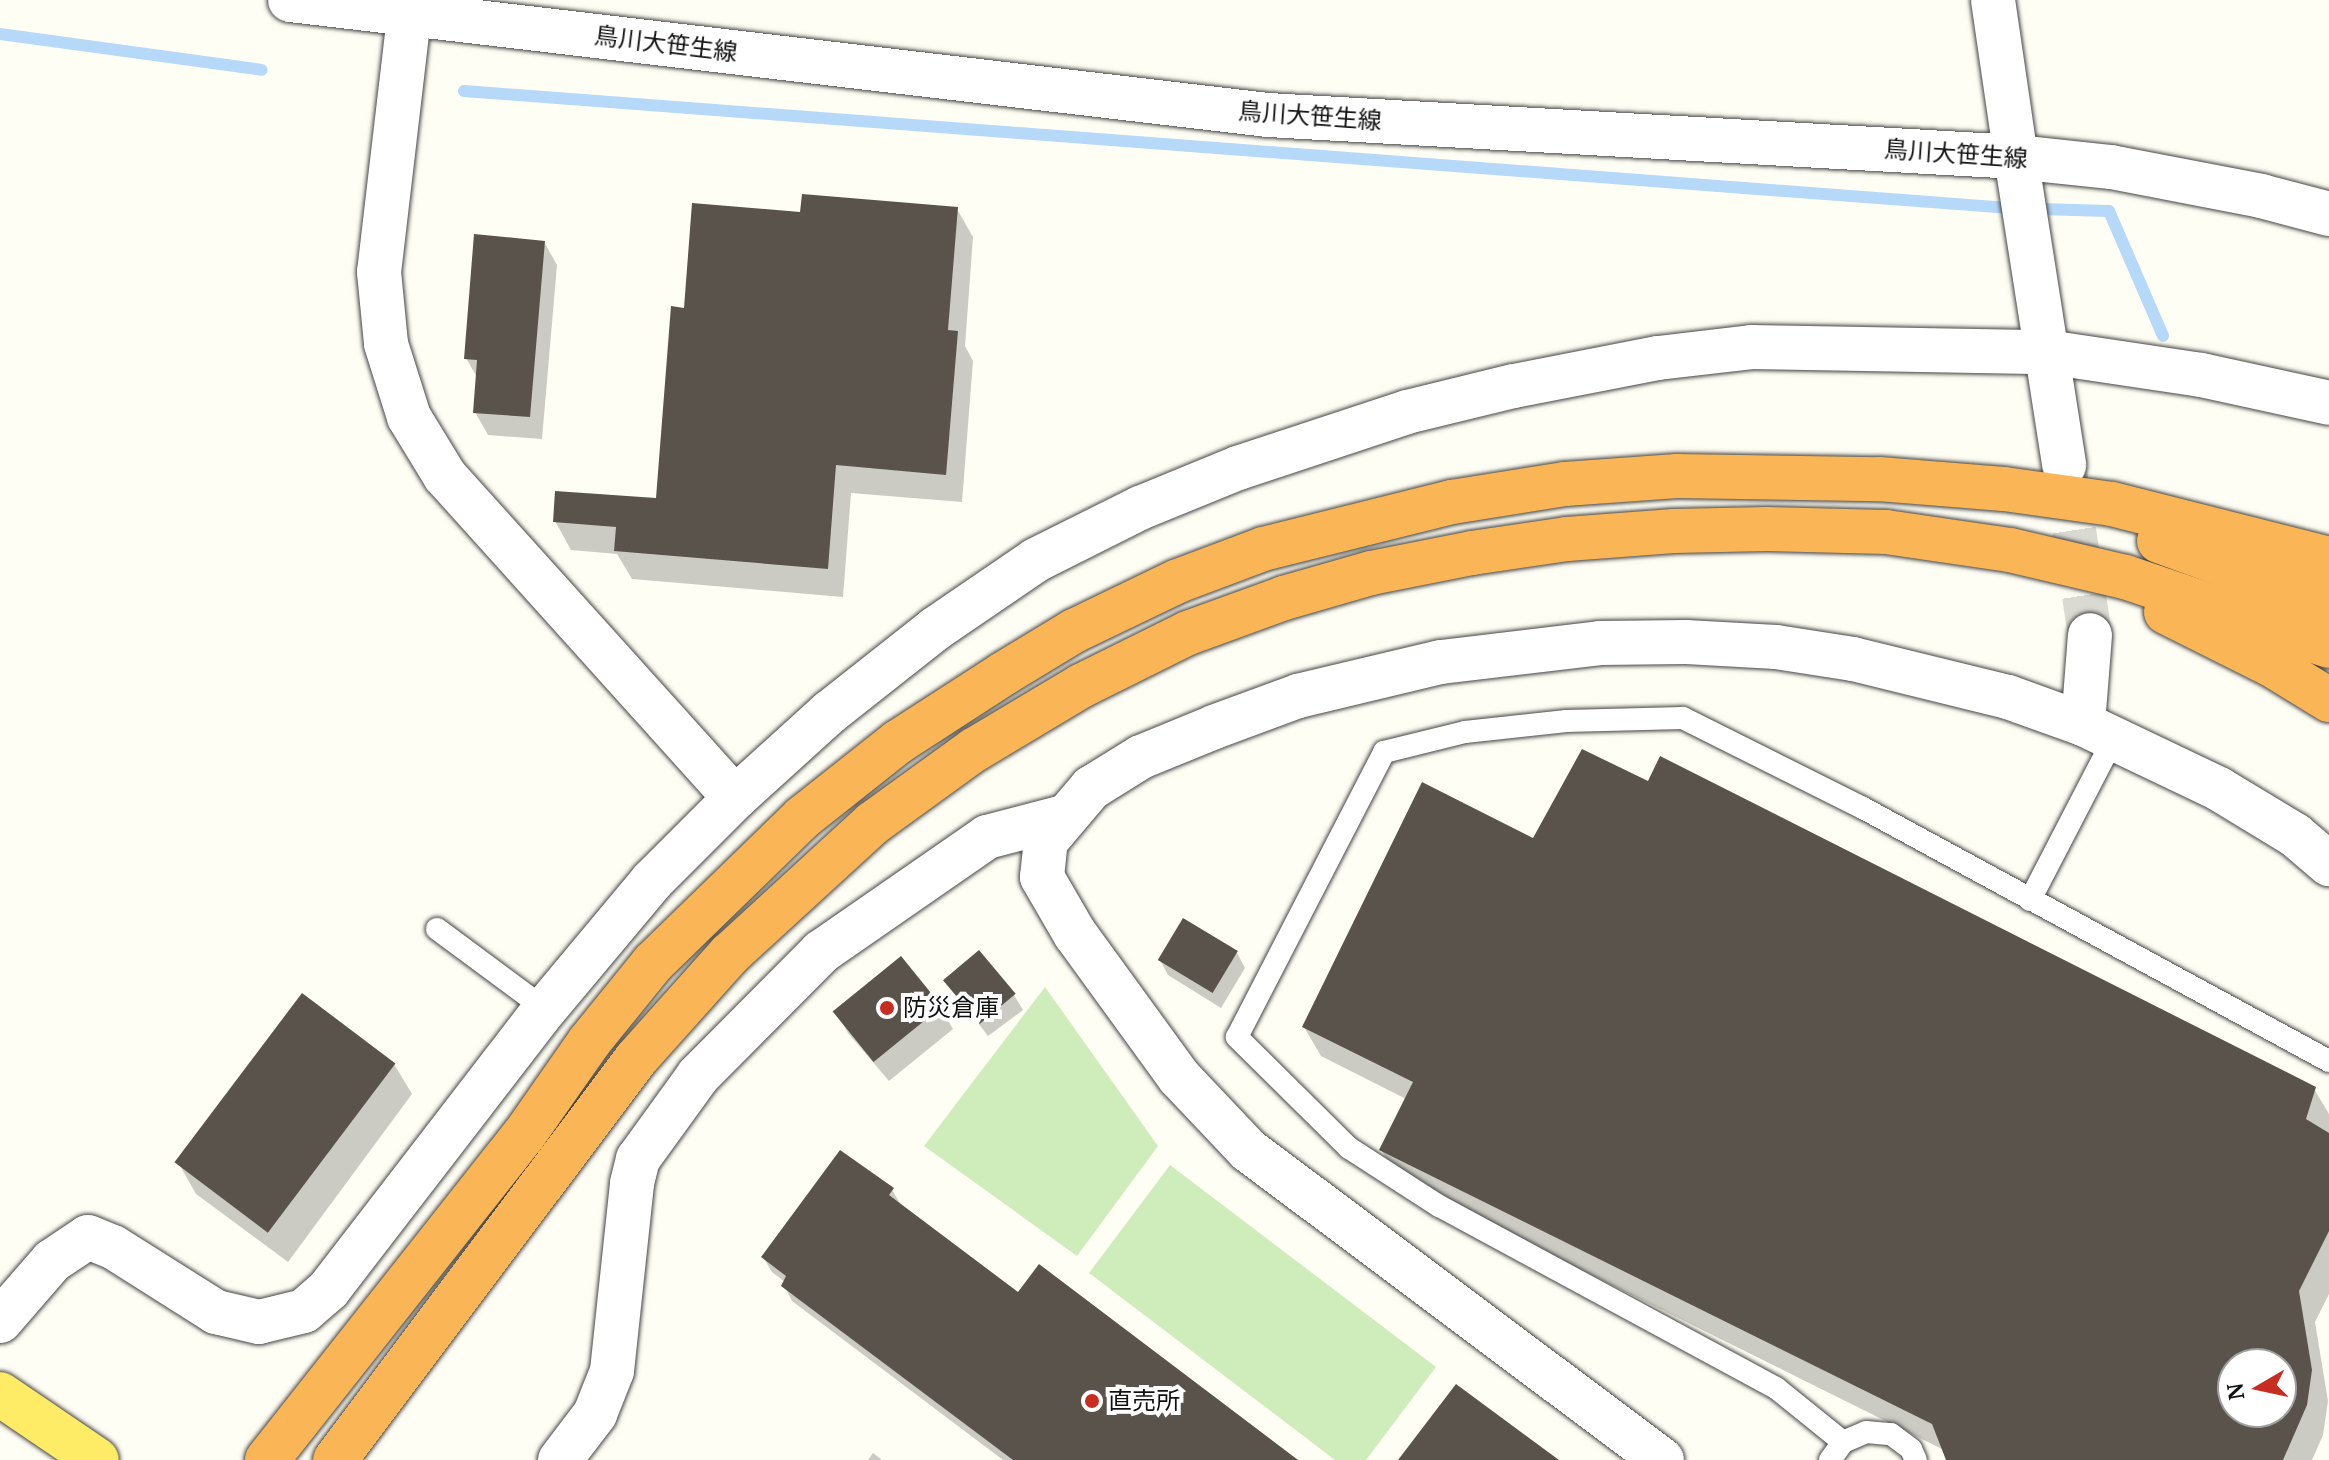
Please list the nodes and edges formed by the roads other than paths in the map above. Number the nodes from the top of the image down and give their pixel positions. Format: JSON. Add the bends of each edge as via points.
{"nodes":[{"id":1,"x":290,"y":0,"type":"edge"},
{"id":2,"x":1993,"y":0,"type":"edge"},
{"id":3,"x":410,"y":7,"type":"edge"},
{"id":4,"x":2016,"y":157,"type":"junction"},
{"id":5,"x":2329,"y":214,"type":"edge"},
{"id":6,"x":2047,"y":352,"type":"junction"},
{"id":7,"x":2329,"y":403,"type":"edge"},
{"id":8,"x":2064,"y":465,"type":"tunnel mouth"},
{"id":9,"x":1879,"y":479,"type":"junction"},
{"id":10,"x":2010,"y":550,"type":"junction"},
{"id":11,"x":2329,"y":559,"type":"edge"},
{"id":12,"x":2329,"y":603,"type":"edge"},
{"id":13,"x":2090,"y":635,"type":"tunnel mouth"},
{"id":14,"x":2329,"y":646,"type":"edge"},
{"id":15,"x":2329,"y":700,"type":"edge"},
{"id":16,"x":2098,"y":731,"type":"junction"},
{"id":17,"x":735,"y":798,"type":"junction"},
{"id":18,"x":1063,"y":817,"type":"junction"},
{"id":19,"x":2329,"y":864,"type":"edge"},
{"id":20,"x":2030,"y":900,"type":"junction"},
{"id":21,"x":437,"y":929,"type":"dead end"},
{"id":22,"x":545,"y":1009,"type":"junction"},
{"id":23,"x":2329,"y":1061,"type":"edge"},
{"id":24,"x":0,"y":1321,"type":"edge"},
{"id":25,"x":0,"y":1394,"type":"edge"},
{"id":26,"x":1837,"y":1451,"type":"edge"},
{"id":27,"x":97,"y":1460,"type":"edge"},
{"id":28,"x":267,"y":1460,"type":"edge"},
{"id":29,"x":335,"y":1460,"type":"edge"},
{"id":30,"x":560,"y":1460,"type":"edge"},
{"id":31,"x":1662,"y":1460,"type":"edge"},
{"id":32,"x":1916,"y":1460,"type":"edge"}],
"edges":[{"from":1,"to":3,"type":"street","name":"鳥川大笹生線"},
{"from":2,"to":4,"type":"street"},
{"from":3,"to":4,"type":"street","name":"鳥川大笹生線","via":[[1268,115]]},
{"from":3,"to":17,"type":"street","via":[[379,272],[386,344],[409,417],[454,487]]},
{"from":4,"to":5,"type":"street","name":"鳥川大笹生線","via":[[2111,167]]},
{"from":4,"to":6,"type":"street"},
{"from":6,"to":7,"type":"street","via":[[2201,375]]},
{"from":6,"to":8,"type":"street"},
{"from":6,"to":17,"type":"street","via":[[1751,347],[1658,358],[1514,386],[1314,441],[1140,508],[1036,560],[935,629],[830,712]]},
{"from":9,"to":11,"type":"highway","via":[[2112,504]]},
{"from":9,"to":12,"type":"highway","via":[[2101,525]]},
{"from":9,"to":28,"type":"highway","via":[[1677,476],[1565,484],[1452,502],[1263,549],[1178,581],[1074,631],[898,742],[802,818],[653,963]]},
{"from":10,"to":14,"type":"highway","via":[[2140,582]]},
{"from":10,"to":15,"type":"highway","via":[[2153,606],[2272,665]]},
{"from":10,"to":29,"type":"highway","via":[[1886,532],[1767,529],[1567,539],[1488,550],[1371,573],[1284,598],[1188,633],[1081,686],[974,750],[873,823],[730,954],[636,1059]]},
{"from":13,"to":16,"type":"street"},
{"from":16,"to":18,"type":"street","via":[[2008,697],[1837,656],[1686,642],[1600,643],[1441,662],[1298,696],[1141,757],[1091,788]]},
{"from":16,"to":19,"type":"street","via":[[2219,789],[2295,835]]},
{"from":16,"to":20,"type":"lane"},
{"from":17,"to":22,"type":"street","via":[[652,881]]},
{"from":18,"to":30,"type":"street","via":[[987,837],[821,952],[698,1076],[638,1159],[612,1371],[595,1414]]},
{"from":18,"to":31,"type":"street","via":[[1046,841],[1042,877],[1075,934],[1179,1077],[1248,1150]]},
{"from":20,"to":23,"type":"lane"},
{"from":20,"to":26,"type":"lane","via":[[1683,718],[1566,721],[1465,732],[1384,752],[1237,1037],[1349,1148],[1439,1206],[1776,1388]]},
{"from":21,"to":22,"type":"lane"},
{"from":22,"to":24,"type":"street","via":[[329,1289],[304,1311],[259,1322],[216,1312],[113,1247],[88,1237],[52,1261]]},
{"from":25,"to":27,"type":"main road"},
{"from":26,"to":32,"type":"lane","via":[[1866,1432],[1891,1434],[1911,1449]]}]}
